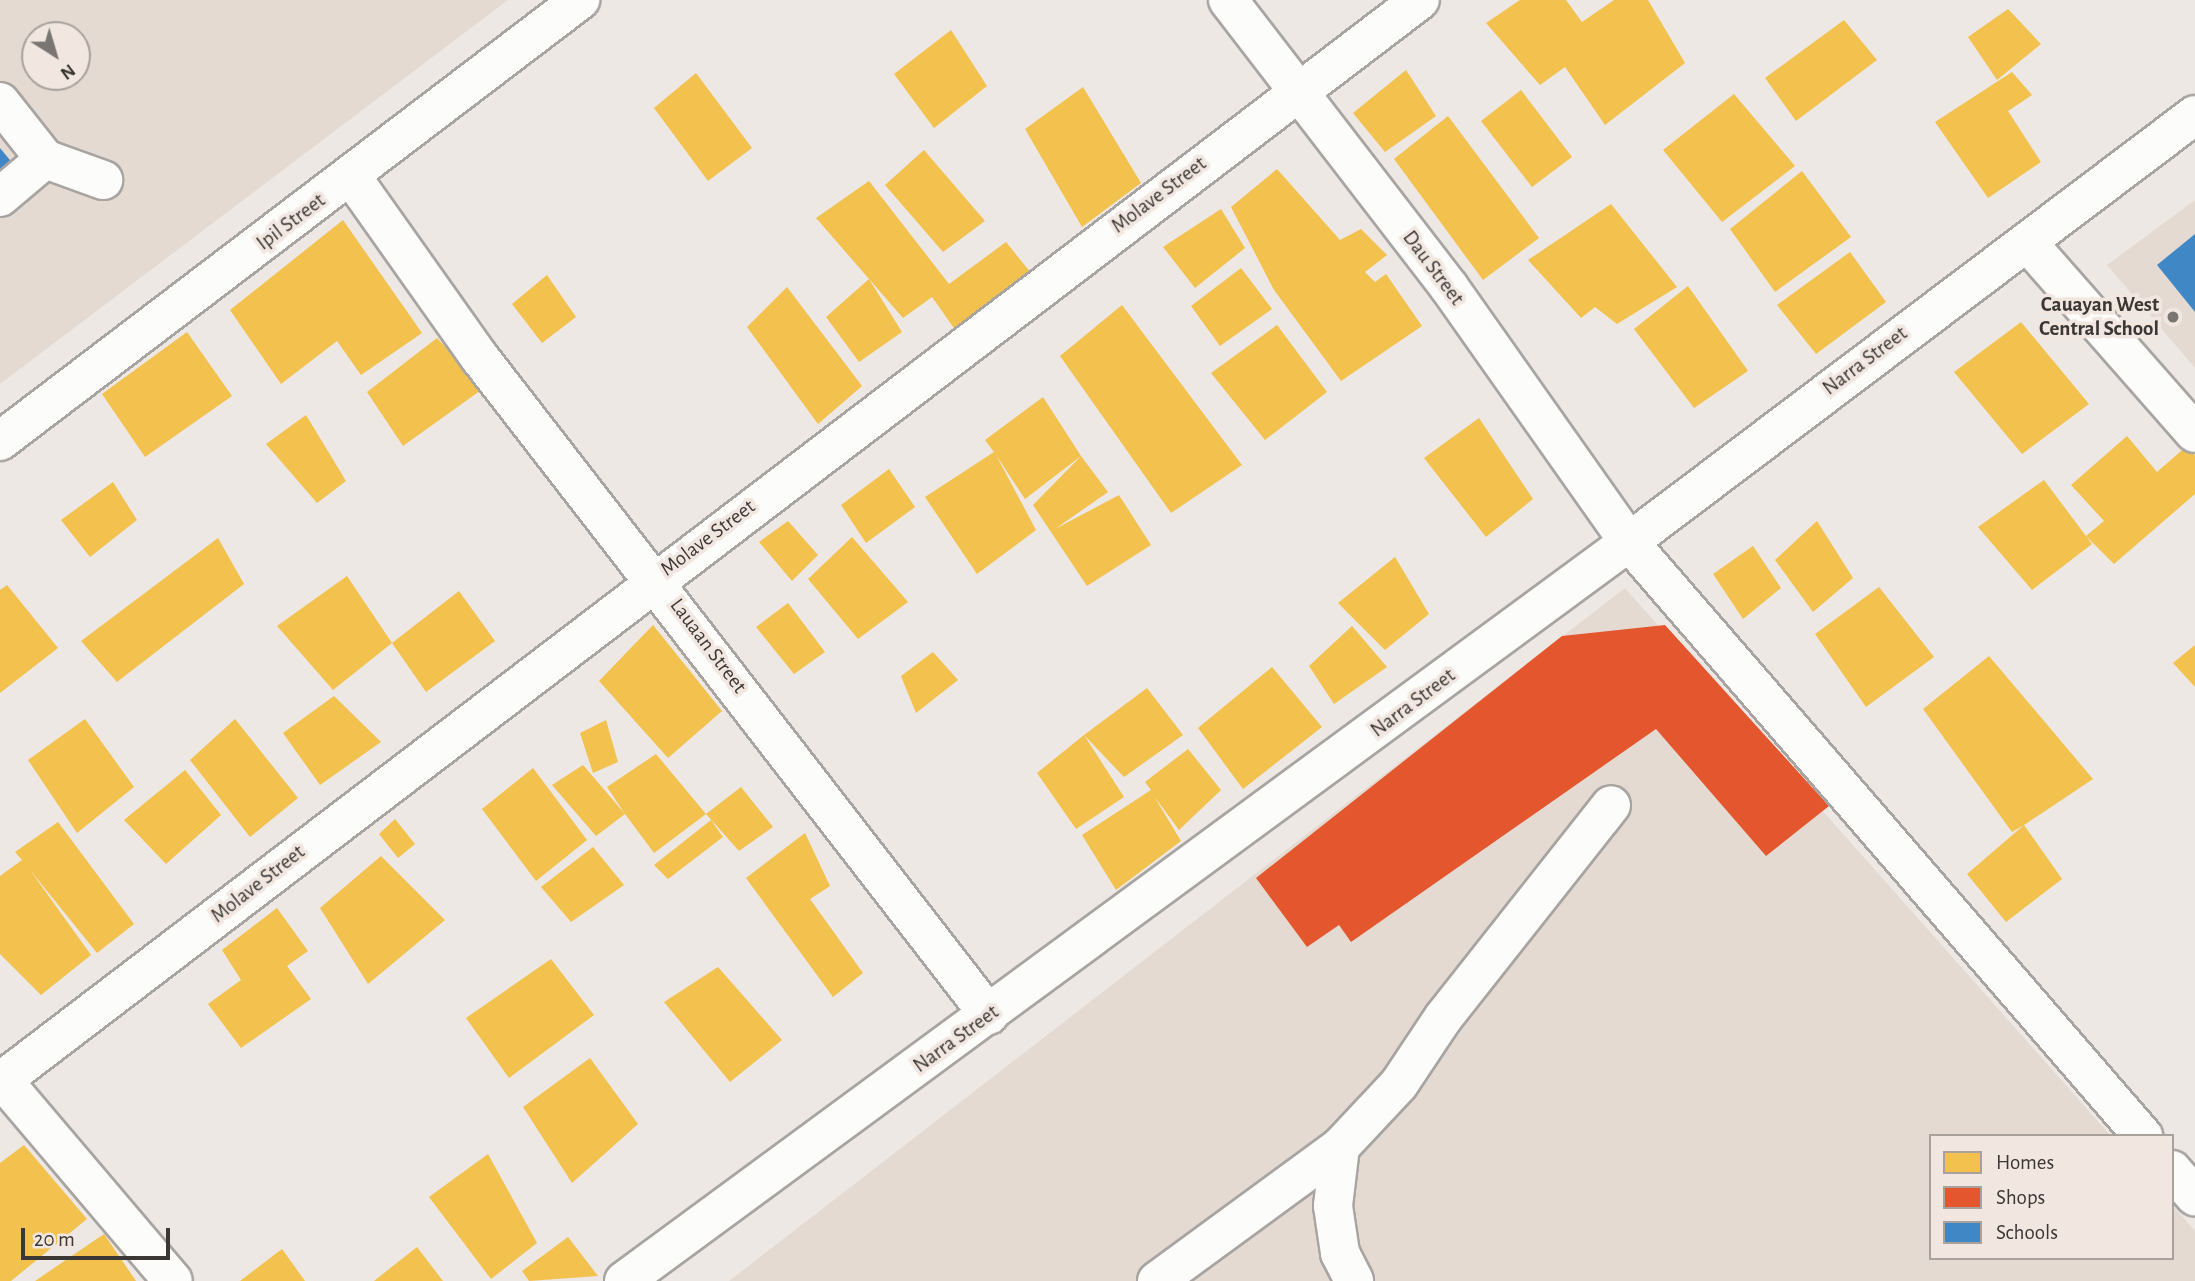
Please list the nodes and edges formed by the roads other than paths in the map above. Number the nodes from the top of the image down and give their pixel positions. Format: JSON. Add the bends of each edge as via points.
{"nodes":[{"id":1,"x":580,"y":0,"type":"edge"},
{"id":2,"x":1228,"y":0,"type":"edge"},
{"id":3,"x":1420,"y":0,"type":"edge"},
{"id":4,"x":1299,"y":89,"type":"junction"},
{"id":5,"x":0,"y":102,"type":"edge"},
{"id":6,"x":2195,"y":115,"type":"edge"},
{"id":7,"x":45,"y":159,"type":"junction"},
{"id":8,"x":351,"y":176,"type":"junction"},
{"id":9,"x":103,"y":180,"type":"dead end"},
{"id":10,"x":0,"y":197,"type":"edge"},
{"id":11,"x":2027,"y":242,"type":"junction"},
{"id":12,"x":2195,"y":433,"type":"edge"},
{"id":13,"x":0,"y":441,"type":"edge"},
{"id":14,"x":1629,"y":542,"type":"junction"},
{"id":15,"x":656,"y":578,"type":"junction"},
{"id":16,"x":1611,"y":805,"type":"dead end"},
{"id":17,"x":989,"y":1015,"type":"junction"},
{"id":18,"x":1,"y":1080,"type":"edge"},
{"id":19,"x":2141,"y":1134,"type":"edge"},
{"id":20,"x":1340,"y":1147,"type":"junction"},
{"id":21,"x":2174,"y":1172,"type":"edge"},
{"id":22,"x":2195,"y":1196,"type":"edge"},
{"id":23,"x":173,"y":1281,"type":"edge"},
{"id":24,"x":624,"y":1281,"type":"edge"},
{"id":25,"x":1157,"y":1281,"type":"edge"},
{"id":26,"x":1354,"y":1281,"type":"edge"}],
"edges":[{"from":1,"to":8,"type":"street","name":"Ipil Street"},
{"from":2,"to":4,"type":"street","name":"Dau Street"},
{"from":3,"to":4,"type":"street","name":"Molave Street"},
{"from":4,"to":14,"type":"street","name":"Dau Street"},
{"from":4,"to":15,"type":"street","name":"Molave Street"},
{"from":5,"to":7,"type":"street"},
{"from":6,"to":11,"type":"street","name":"Narra Street"},
{"from":7,"to":9,"type":"street"},
{"from":7,"to":10,"type":"street"},
{"from":8,"to":13,"type":"street","name":"Ipil Street"},
{"from":8,"to":15,"type":"street","name":"Lauaan Street","via":[[480,358]]},
{"from":11,"to":12,"type":"street"},
{"from":11,"to":14,"type":"street","name":"Narra Street"},
{"from":14,"to":17,"type":"street","name":"Narra Street"},
{"from":14,"to":19,"type":"street","name":"Dau Street"},
{"from":15,"to":17,"type":"street","name":"Lauaan Street"},
{"from":15,"to":18,"type":"street","name":"Molave Street"},
{"from":16,"to":20,"type":"street","via":[[1399,1084]]},
{"from":17,"to":24,"type":"street","name":"Narra Street"},
{"from":18,"to":23,"type":"street"},
{"from":20,"to":25,"type":"street"},
{"from":20,"to":26,"type":"street","via":[[1333,1206],[1340,1253]]},
{"from":21,"to":22,"type":"street"}]}
